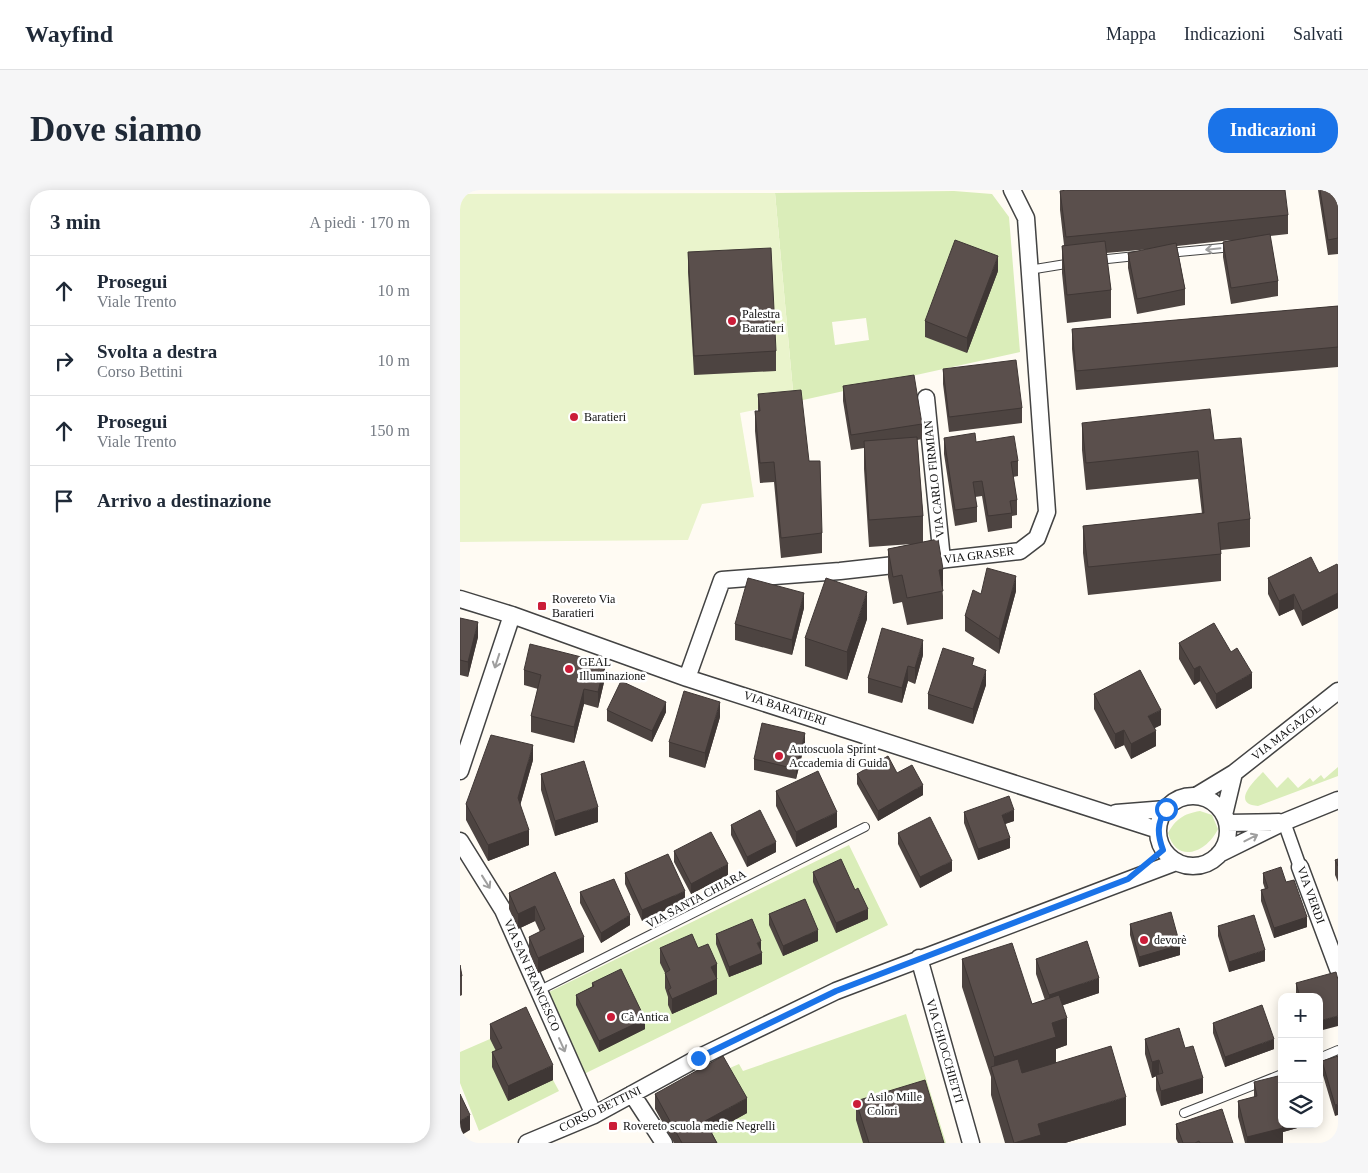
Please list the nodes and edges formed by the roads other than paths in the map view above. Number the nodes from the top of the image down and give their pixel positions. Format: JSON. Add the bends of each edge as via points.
{"nodes":[{"id":1,"x":1012,"y":190,"type":"edge"},
{"id":2,"x":1245,"y":246,"type":"edge"},
{"id":3,"x":1158,"y":254,"type":"edge"},
{"id":4,"x":1148,"y":255,"type":"edge"},
{"id":5,"x":1089,"y":261,"type":"edge"},
{"id":6,"x":1029,"y":270,"type":"junction"},
{"id":7,"x":1080,"y":271,"type":"edge"},
{"id":8,"x":926,"y":398,"type":"dead end"},
{"id":9,"x":942,"y":560,"type":"junction"},
{"id":10,"x":460,"y":599,"type":"edge"},
{"id":11,"x":512,"y":615,"type":"junction"},
{"id":12,"x":687,"y":678,"type":"junction"},
{"id":13,"x":1338,"y":692,"type":"edge"},
{"id":14,"x":460,"y":771,"type":"edge"},
{"id":15,"x":1234,"y":773,"type":"junction"},
{"id":16,"x":1196,"y":796,"type":"junction"},
{"id":17,"x":1338,"y":800,"type":"edge"},
{"id":18,"x":1166,"y":809,"type":"junction"},
{"id":19,"x":1111,"y":813,"type":"junction"},
{"id":20,"x":1225,"y":819,"type":"junction"},
{"id":21,"x":1284,"y":822,"type":"junction"},
{"id":22,"x":865,"y":827,"type":"dead end"},
{"id":23,"x":1158,"y":830,"type":"junction"},
{"id":24,"x":460,"y":841,"type":"edge"},
{"id":25,"x":1163,"y":850,"type":"junction"},
{"id":26,"x":1219,"y":854,"type":"junction"},
{"id":27,"x":1176,"y":862,"type":"junction"},
{"id":28,"x":1300,"y":867,"type":"joint"},
{"id":29,"x":1128,"y":879,"type":"junction"},
{"id":30,"x":919,"y":958,"type":"junction"},
{"id":31,"x":1338,"y":969,"type":"edge"},
{"id":32,"x":538,"y":991,"type":"junction"},
{"id":33,"x":1338,"y":1050,"type":"edge"},
{"id":34,"x":1323,"y":1056,"type":"edge"},
{"id":35,"x":1278,"y":1076,"type":"edge"},
{"id":36,"x":632,"y":1094,"type":"junction"},
{"id":37,"x":1184,"y":1113,"type":"dead end"},
{"id":38,"x":594,"y":1115,"type":"junction"},
{"id":39,"x":527,"y":1143,"type":"edge"},
{"id":40,"x":664,"y":1143,"type":"edge"},
{"id":41,"x":971,"y":1143,"type":"edge"}],
"edges":[{"from":1,"to":6,"type":"street","name":"VIA GRASER","via":[[1026,218]]},
{"from":2,"to":3,"type":"lane","one_way":true},
{"from":4,"to":5,"type":"lane"},
{"from":6,"to":7,"type":"lane","via":[[1079,262]]},
{"from":6,"to":9,"type":"street","name":"VIA GRASER","via":[[1047,512],[1036,538],[1020,551]]},
{"from":8,"to":9,"type":"street","name":"VIA CARLO FIRMIAN"},
{"from":9,"to":12,"type":"street","name":"VIA GRASER","via":[[722,580]]},
{"from":10,"to":11,"type":"street","name":"VIA BARATIERI"},
{"from":11,"to":12,"type":"street","name":"VIA BARATIERI"},
{"from":11,"to":14,"type":"street","one_way":true},
{"from":12,"to":19,"type":"street","name":"VIA BARATIERI"},
{"from":13,"to":15,"type":"street","name":"VIA MAGAZOL"},
{"from":15,"to":16,"type":"street","name":"VIA MAGAZOL"},
{"from":15,"to":20,"type":"street"},
{"from":16,"to":18,"type":"street","via":[[1174,801]]},
{"from":16,"to":20,"type":"street","via":[[1213,803]]},
{"from":17,"to":21,"type":"street"},
{"from":18,"to":19,"type":"street","name":"VIA BARATIERI"},
{"from":18,"to":23,"type":"street"},
{"from":19,"to":23,"type":"street","name":"VIA BARATIERI"},
{"from":20,"to":21,"type":"street"},
{"from":20,"to":26,"type":"street","via":[[1225,845]]},
{"from":26,"to":21,"type":"street","one_way":true},
{"from":21,"to":28,"type":"street","name":"VIA VERDI"},
{"from":22,"to":32,"type":"lane","name":"VIA SANTA CHIARA"},
{"from":23,"to":25,"type":"street"},
{"from":24,"to":32,"type":"street","name":"VIA SAN FRANCESCO","one_way":true,"via":[[503,910]]},
{"from":25,"to":27,"type":"street"},
{"from":25,"to":29,"type":"street"},
{"from":26,"to":27,"type":"street","via":[[1199,866]]},
{"from":27,"to":29,"type":"street","name":"CORSO BETTINI"},
{"from":28,"to":31,"type":"street","name":"VIA VERDI"},
{"from":29,"to":30,"type":"street","name":"CORSO BETTINI"},
{"from":30,"to":36,"type":"street","name":"CORSO BETTINI","via":[[836,991]]},
{"from":30,"to":41,"type":"street","name":"VIA CHIOCCHIETTI"},
{"from":32,"to":38,"type":"street","name":"VIA SAN FRANCESCO","one_way":true},
{"from":33,"to":34,"type":"lane"},
{"from":35,"to":37,"type":"lane"},
{"from":36,"to":38,"type":"street","name":"CORSO BETTINI"},
{"from":36,"to":40,"type":"street"},
{"from":38,"to":39,"type":"street","name":"CORSO BETTINI"}]}
